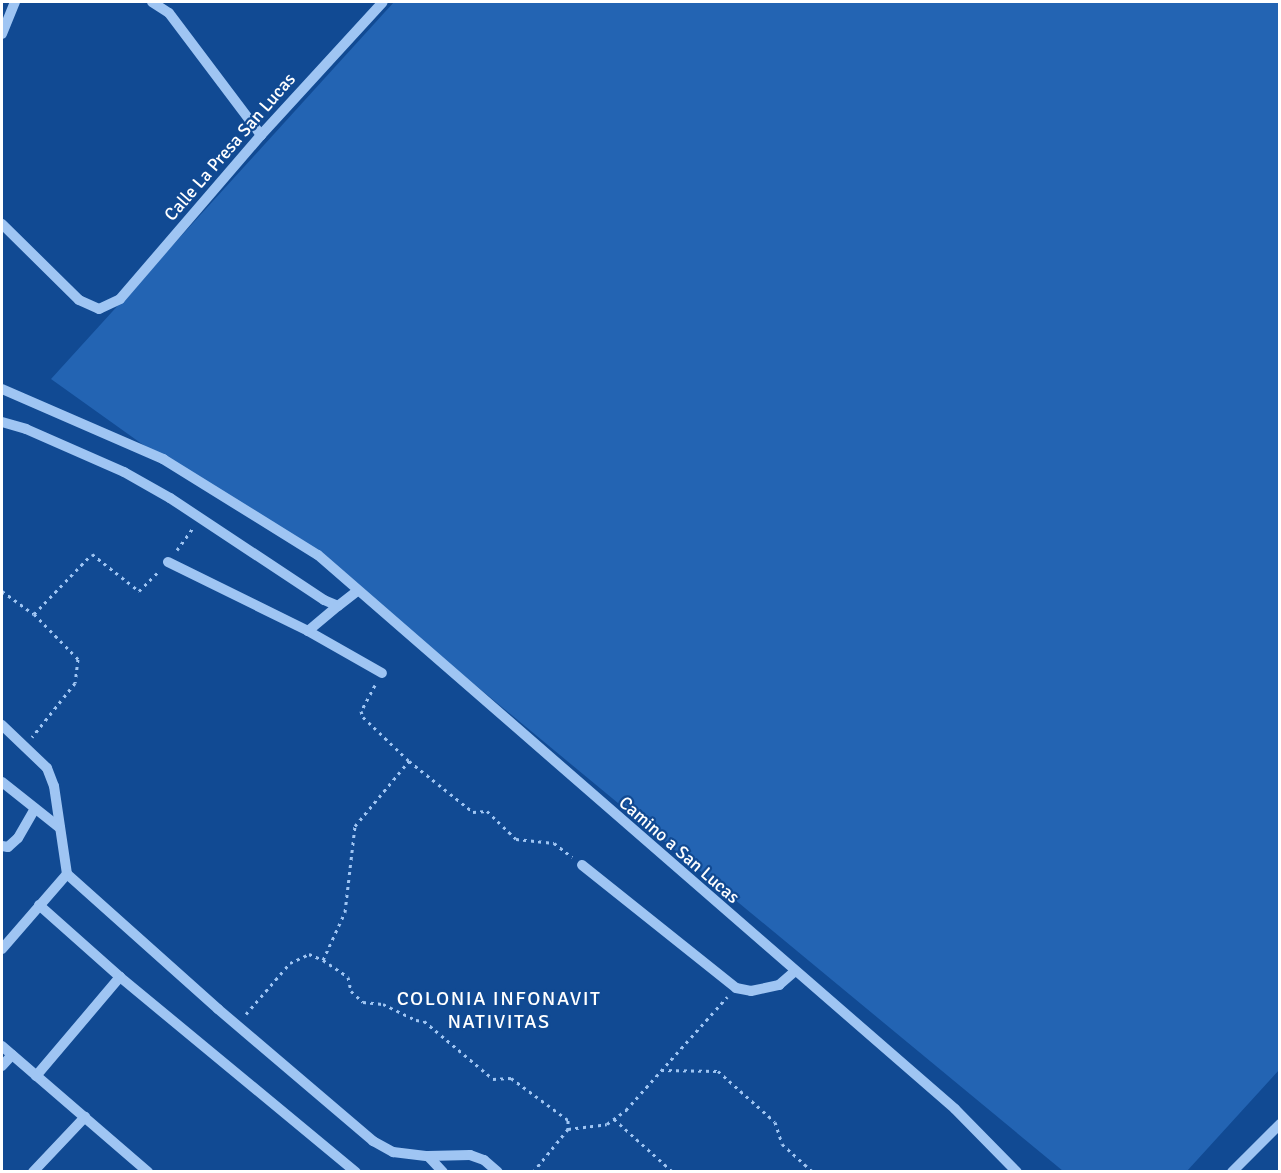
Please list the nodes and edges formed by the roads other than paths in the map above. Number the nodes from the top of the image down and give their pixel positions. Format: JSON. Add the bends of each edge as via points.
{"nodes":[{"id":1,"x":152,"y":2,"type":"edge"},
{"id":2,"x":383,"y":2,"type":"edge"},
{"id":3,"x":14,"y":5,"type":"edge"},
{"id":4,"x":2,"y":21,"type":"edge"},
{"id":5,"x":2,"y":34,"type":"edge"},
{"id":6,"x":261,"y":135,"type":"junction"},
{"id":7,"x":2,"y":224,"type":"edge"},
{"id":8,"x":2,"y":389,"type":"edge"},
{"id":9,"x":2,"y":422,"type":"edge"},
{"id":10,"x":168,"y":562,"type":"road end"},
{"id":11,"x":357,"y":591,"type":"junction"},
{"id":12,"x":338,"y":606,"type":"junction"},
{"id":13,"x":308,"y":631,"type":"junction"},
{"id":14,"x":382,"y":673,"type":"road end"},
{"id":15,"x":2,"y":725,"type":"edge"},
{"id":16,"x":2,"y":782,"type":"edge"},
{"id":17,"x":35,"y":809,"type":"junction"},
{"id":18,"x":60,"y":828,"type":"junction"},
{"id":19,"x":2,"y":846,"type":"edge"},
{"id":20,"x":582,"y":865,"type":"road end"},
{"id":21,"x":67,"y":874,"type":"junction"},
{"id":22,"x":39,"y":905,"type":"junction"},
{"id":23,"x":2,"y":949,"type":"edge"},
{"id":24,"x":795,"y":971,"type":"junction"},
{"id":25,"x":120,"y":977,"type":"junction"},
{"id":26,"x":2,"y":1046,"type":"edge"},
{"id":27,"x":12,"y":1055,"type":"junction"},
{"id":28,"x":2,"y":1066,"type":"edge"},
{"id":29,"x":36,"y":1076,"type":"junction"},
{"id":30,"x":85,"y":1117,"type":"junction"},
{"id":31,"x":1280,"y":1124,"type":"edge"},
{"id":32,"x":428,"y":1156,"type":"junction"},
{"id":33,"x":33,"y":1172,"type":"edge"},
{"id":34,"x":148,"y":1172,"type":"edge"},
{"id":35,"x":356,"y":1172,"type":"edge"},
{"id":36,"x":443,"y":1172,"type":"edge"},
{"id":37,"x":498,"y":1172,"type":"edge"},
{"id":38,"x":1017,"y":1172,"type":"edge"},
{"id":39,"x":1232,"y":1172,"type":"edge"}],
"edges":[{"from":1,"to":6,"type":"street","via":[[169,13]]},
{"from":2,"to":6,"type":"street","name":"Calle La Presa San Lucas"},
{"from":3,"to":4,"type":"street"},
{"from":3,"to":5,"type":"street"},
{"from":6,"to":7,"type":"street","name":"Calle La Presa San Lucas","via":[[120,299],[99,309],[79,300]]},
{"from":8,"to":11,"type":"street","name":"Camino a San Lucas","via":[[163,459],[318,555]]},
{"from":9,"to":12,"type":"street","via":[[27,429],[124,472]]},
{"from":10,"to":13,"type":"street"},
{"from":11,"to":12,"type":"street"},
{"from":11,"to":24,"type":"street","name":"Camino a San Lucas"},
{"from":12,"to":13,"type":"street"},
{"from":13,"to":14,"type":"street"},
{"from":15,"to":18,"type":"street","via":[[47,768],[54,786]]},
{"from":16,"to":17,"type":"street"},
{"from":17,"to":18,"type":"street"},
{"from":17,"to":19,"type":"street","via":[[18,838],[8,847]]},
{"from":18,"to":21,"type":"street"},
{"from":20,"to":24,"type":"street","via":[[736,988],[750,991],[779,985]]},
{"from":21,"to":22,"type":"street"},
{"from":21,"to":32,"type":"street","via":[[373,1141],[393,1152]]},
{"from":22,"to":23,"type":"street"},
{"from":22,"to":25,"type":"street"},
{"from":24,"to":38,"type":"street","name":"Camino a San Lucas","via":[[955,1109]]},
{"from":25,"to":29,"type":"street"},
{"from":25,"to":35,"type":"street"},
{"from":26,"to":27,"type":"street"},
{"from":27,"to":28,"type":"street"},
{"from":27,"to":29,"type":"street"},
{"from":29,"to":30,"type":"street"},
{"from":30,"to":33,"type":"street"},
{"from":30,"to":34,"type":"street"},
{"from":31,"to":39,"type":"street"},
{"from":32,"to":36,"type":"street"},
{"from":32,"to":37,"type":"street","via":[[470,1155]]}]}
